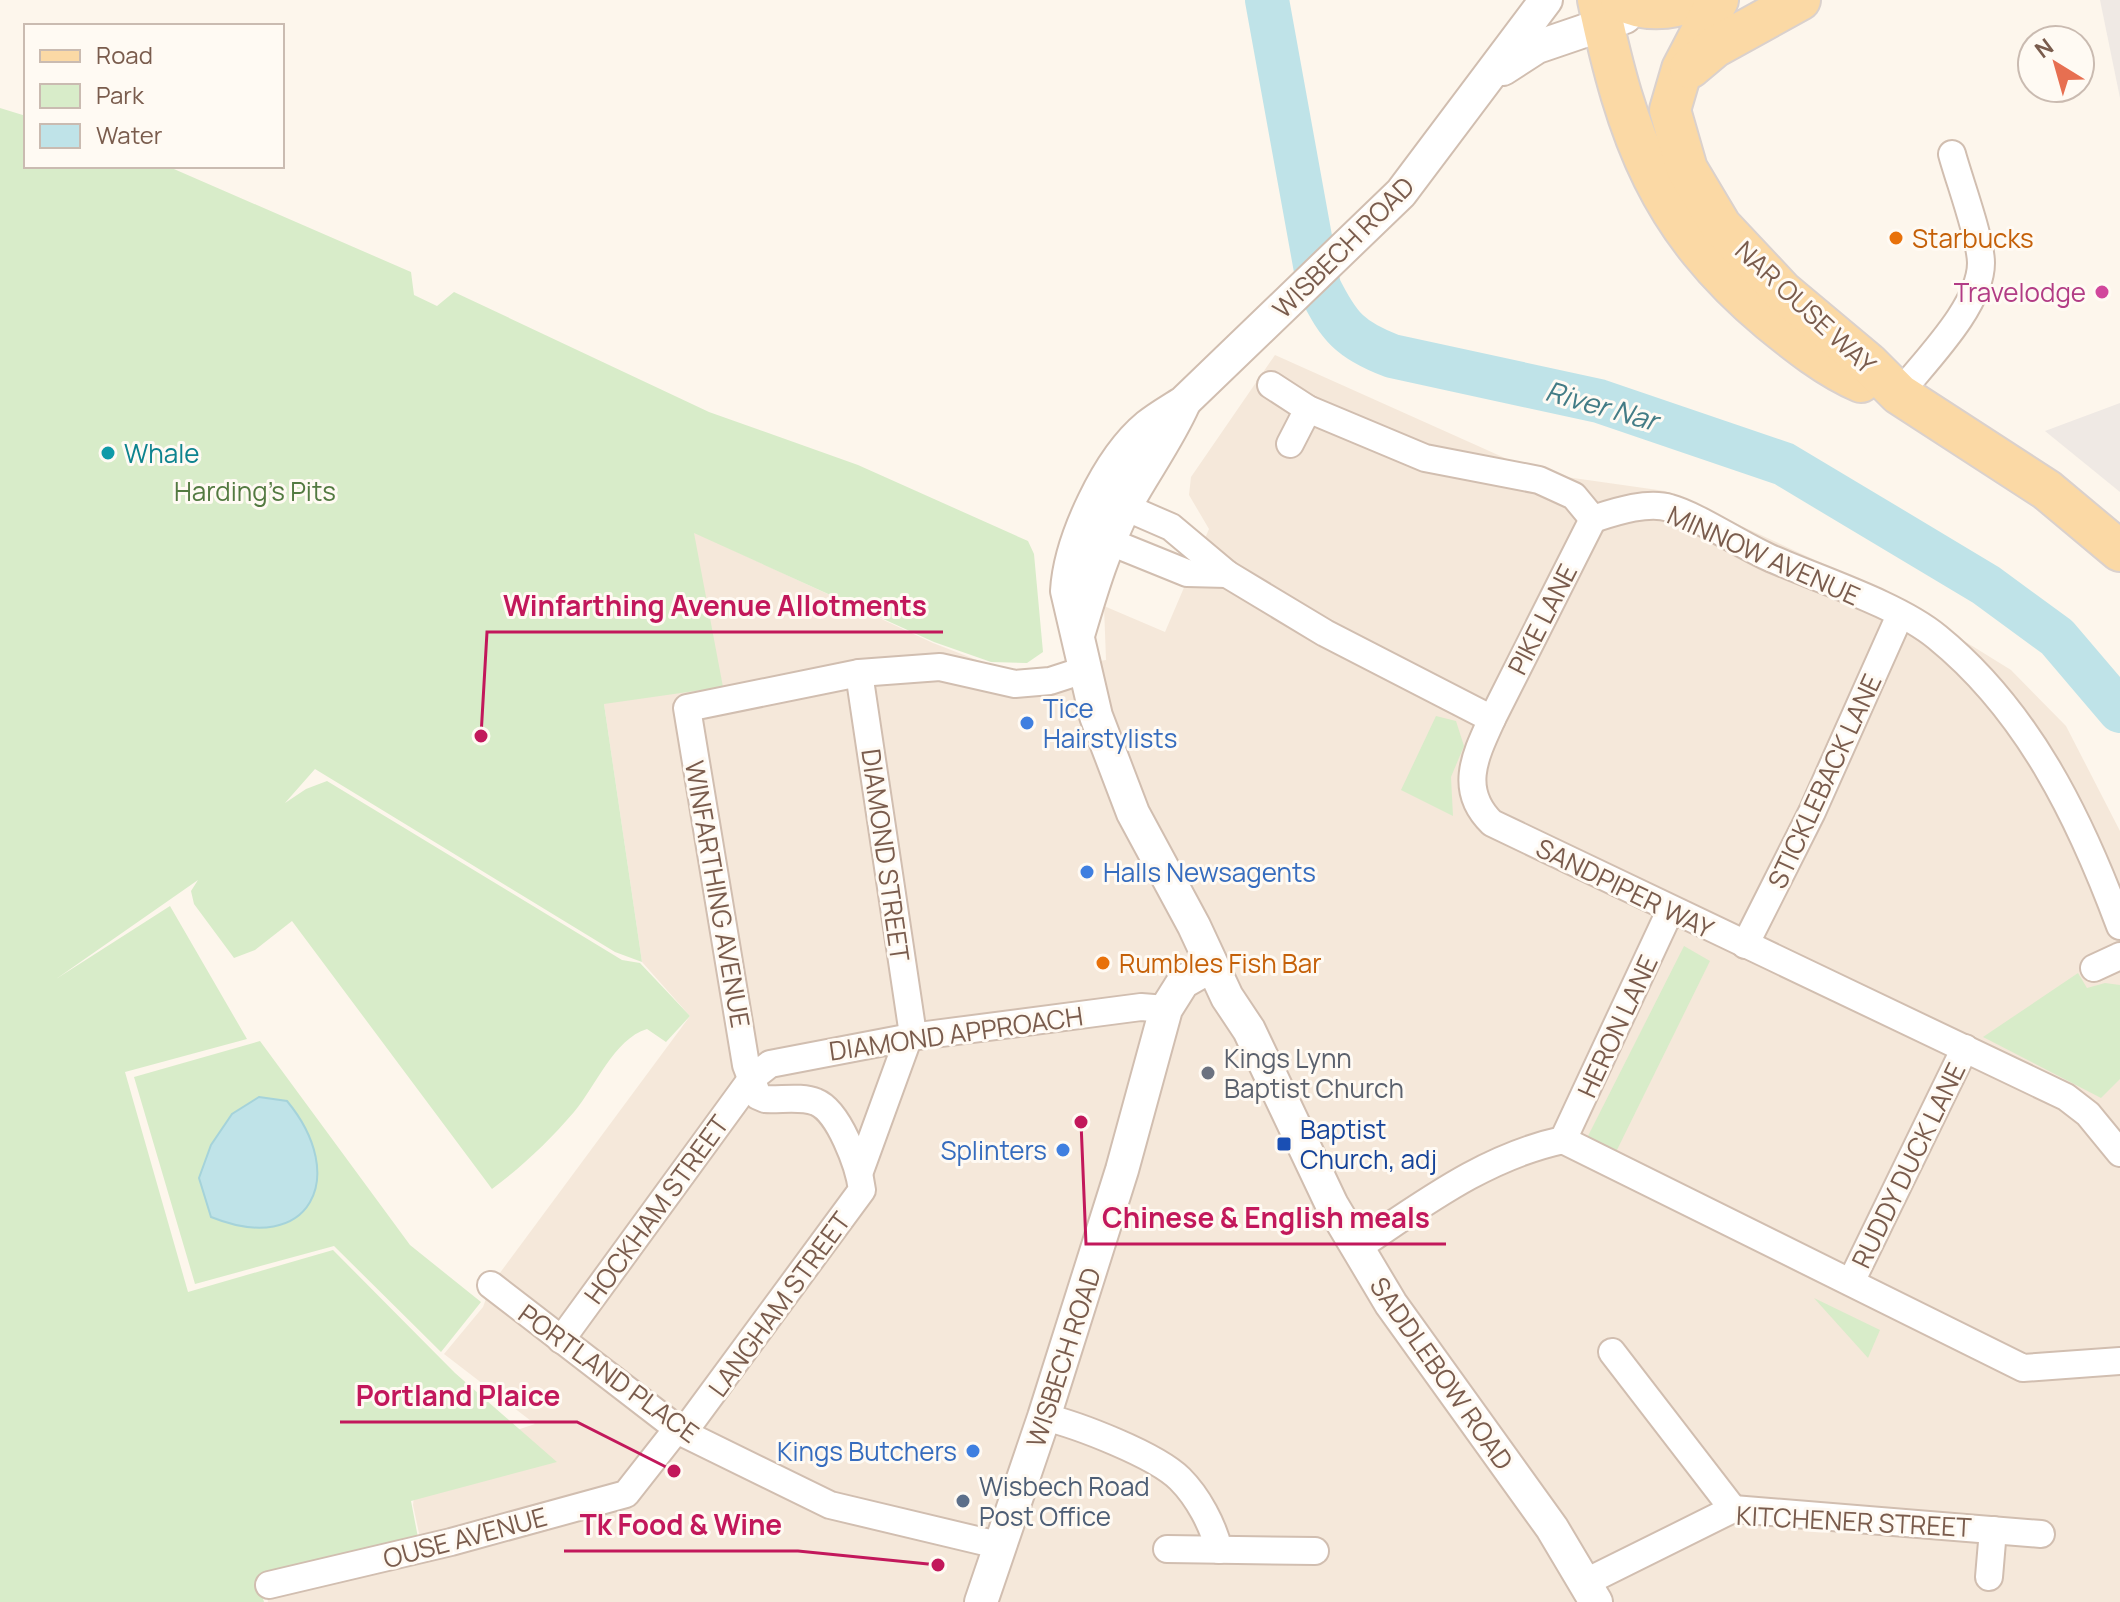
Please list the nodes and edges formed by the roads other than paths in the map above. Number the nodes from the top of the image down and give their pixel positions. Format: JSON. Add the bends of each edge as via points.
{"nodes":[{"id":1,"x":1546,"y":0,"type":"edge"},
{"id":2,"x":1800,"y":0,"type":"edge"},
{"id":3,"x":1698,"y":1,"type":"edge"},
{"id":4,"x":1617,"y":8,"type":"edge"},
{"id":5,"x":1678,"y":79,"type":"junction"},
{"id":6,"x":1488,"y":81,"type":"junction"},
{"id":7,"x":1952,"y":154,"type":"dead end"},
{"id":8,"x":1271,"y":385,"type":"dead end"},
{"id":9,"x":1899,"y":394,"type":"junction"},
{"id":10,"x":1184,"y":402,"type":"junction"},
{"id":11,"x":1308,"y":409,"type":"junction"},
{"id":12,"x":1290,"y":444,"type":"dead end"},
{"id":13,"x":1125,"y":507,"type":"junction"},
{"id":14,"x":1593,"y":519,"type":"junction"},
{"id":15,"x":1108,"y":541,"type":"junction"},
{"id":16,"x":2120,"y":551,"type":"edge"},
{"id":17,"x":1227,"y":574,"type":"junction"},
{"id":18,"x":1900,"y":615,"type":"junction"},
{"id":19,"x":1078,"y":635,"type":"junction"},
{"id":20,"x":1084,"y":670,"type":"junction"},
{"id":21,"x":859,"y":673,"type":"junction"},
{"id":22,"x":1492,"y":719,"type":"junction"},
{"id":23,"x":1670,"y":911,"type":"junction"},
{"id":24,"x":2120,"y":926,"type":"edge"},
{"id":25,"x":1745,"y":945,"type":"junction"},
{"id":26,"x":2120,"y":956,"type":"edge"},
{"id":27,"x":1211,"y":966,"type":"junction"},
{"id":28,"x":2094,"y":968,"type":"dead end"},
{"id":29,"x":1166,"y":1009,"type":"junction"},
{"id":30,"x":911,"y":1037,"type":"junction"},
{"id":31,"x":1965,"y":1048,"type":"junction"},
{"id":32,"x":752,"y":1078,"type":"junction"},
{"id":33,"x":1563,"y":1140,"type":"junction"},
{"id":34,"x":2120,"y":1153,"type":"edge"},
{"id":35,"x":860,"y":1171,"type":"junction"},
{"id":36,"x":1357,"y":1248,"type":"junction"},
{"id":37,"x":1851,"y":1282,"type":"junction"},
{"id":38,"x":491,"y":1285,"type":"dead end"},
{"id":39,"x":561,"y":1340,"type":"junction"},
{"id":40,"x":1612,"y":1352,"type":"dead end"},
{"id":41,"x":2120,"y":1361,"type":"edge"},
{"id":42,"x":1044,"y":1417,"type":"junction"},
{"id":43,"x":680,"y":1431,"type":"junction"},
{"id":44,"x":1733,"y":1509,"type":"junction"},
{"id":45,"x":1993,"y":1530,"type":"junction"},
{"id":46,"x":2041,"y":1534,"type":"dead end"},
{"id":47,"x":1002,"y":1546,"type":"junction"},
{"id":48,"x":1167,"y":1549,"type":"dead end"},
{"id":49,"x":1219,"y":1550,"type":"junction"},
{"id":50,"x":1315,"y":1551,"type":"dead end"},
{"id":51,"x":1989,"y":1577,"type":"dead end"},
{"id":52,"x":269,"y":1585,"type":"dead end"},
{"id":53,"x":1591,"y":1592,"type":"edge"},
{"id":54,"x":981,"y":1602,"type":"edge"}],
"edges":[{"from":1,"to":6,"type":"street","name":"WISBECH ROAD"},
{"from":2,"to":5,"type":"main road","via":[[1715,47]]},
{"from":3,"to":4,"type":"main road"},
{"from":3,"to":5,"type":"main road","name":"NAR OUSE WAY"},
{"from":4,"to":6,"type":"street","name":"WISBECH ROAD","via":[[1537,47]]},
{"from":4,"to":9,"type":"main road","name":"NAR OUSE WAY","via":[[1648,174],[1667,208],[1712,267],[1784,333],[1857,382]]},
{"from":5,"to":9,"type":"main road","name":"NAR OUSE WAY","via":[[1670,110],[1687,169],[1708,208],[1774,283]]},
{"from":6,"to":10,"type":"street","name":"WISBECH ROAD","via":[[1401,193]]},
{"from":7,"to":9,"type":"street","via":[[1981,262],[1977,287],[1962,315]]},
{"from":8,"to":11,"type":"street"},
{"from":9,"to":16,"type":"main road","name":"NAR OUSE WAY","via":[[2047,490]]},
{"from":10,"to":13,"type":"street","name":"WISBECH ROAD"},
{"from":10,"to":19,"type":"street","name":"WISBECH ROAD","via":[[1147,427],[1124,452],[1081,530],[1067,591]]},
{"from":11,"to":12,"type":"street"},
{"from":11,"to":14,"type":"street","via":[[1425,458],[1539,480],[1574,496]]},
{"from":13,"to":15,"type":"street","name":"WISBECH ROAD"},
{"from":13,"to":17,"type":"street","via":[[1171,527]]},
{"from":14,"to":18,"type":"street","name":"MINNOW AVENUE","via":[[1628,509],[1669,507],[1738,544]]},
{"from":14,"to":22,"type":"street","name":"PIKE LANE"},
{"from":15,"to":17,"type":"street","via":[[1187,573]]},
{"from":15,"to":19,"type":"street","name":"WISBECH ROAD"},
{"from":17,"to":22,"type":"street","via":[[1340,641]]},
{"from":18,"to":24,"type":"street","name":"MINNOW AVENUE","via":[[1936,636],[2017,718],[2056,783]]},
{"from":18,"to":25,"type":"street","name":"STICKLEBACK LANE","via":[[1812,812]]},
{"from":19,"to":20,"type":"street","name":"WISBECH ROAD"},
{"from":20,"to":21,"type":"street","via":[[1050,681],[1015,684],[940,667]]},
{"from":20,"to":27,"type":"street","name":"WISBECH ROAD","via":[[1133,813]]},
{"from":21,"to":30,"type":"street","name":"DIAMOND STREET"},
{"from":21,"to":32,"type":"street","name":"WINFARTHING AVENUE","via":[[687,708]]},
{"from":22,"to":23,"type":"street","name":"SANDPIPER WAY","via":[[1474,758],[1470,785],[1479,811],[1492,823]]},
{"from":23,"to":25,"type":"street","name":"SANDPIPER WAY"},
{"from":23,"to":33,"type":"street","name":"HERON LANE"},
{"from":25,"to":31,"type":"street","name":"SANDPIPER WAY"},
{"from":26,"to":28,"type":"street"},
{"from":27,"to":29,"type":"street","name":"WISBECH ROAD","via":[[1183,982]]},
{"from":27,"to":36,"type":"street","name":"SADDLEBOW ROAD","via":[[1249,1030]]},
{"from":29,"to":30,"type":"street","name":"DIAMOND APPROACH","via":[[1141,1007]]},
{"from":29,"to":42,"type":"street","name":"WISBECH ROAD"},
{"from":30,"to":32,"type":"street","name":"DIAMOND APPROACH","via":[[770,1064]]},
{"from":30,"to":35,"type":"street","name":"LANGHAM STREET"},
{"from":31,"to":34,"type":"street","name":"SANDPIPER WAY","via":[[2066,1097],[2088,1114]]},
{"from":31,"to":37,"type":"street","name":"RUDDY DUCK LANE"},
{"from":32,"to":35,"type":"street","via":[[758,1096],[765,1099],[813,1100],[829,1108]]},
{"from":32,"to":39,"type":"street","name":"HOCKHAM STREET"},
{"from":33,"to":36,"type":"street","via":[[1515,1152],[1487,1166]]},
{"from":33,"to":37,"type":"street"},
{"from":35,"to":43,"type":"street","name":"LANGHAM STREET","via":[[862,1190],[854,1202]]},
{"from":36,"to":53,"type":"street","name":"SADDLEBOW ROAD"},
{"from":37,"to":41,"type":"street","via":[[2023,1368]]},
{"from":38,"to":39,"type":"street","name":"PORTLAND PLACE"},
{"from":39,"to":43,"type":"street","name":"PORTLAND PLACE"},
{"from":40,"to":44,"type":"street"},
{"from":42,"to":47,"type":"street","name":"WISBECH ROAD"},
{"from":42,"to":49,"type":"street","via":[[1070,1423],[1166,1467],[1182,1480],[1214,1528]]},
{"from":43,"to":47,"type":"street","name":"PORTLAND PLACE","via":[[830,1505]]},
{"from":43,"to":52,"type":"street","name":"OUSE AVENUE","via":[[626,1494]]},
{"from":44,"to":45,"type":"street","name":"KITCHENER STREET"},
{"from":44,"to":53,"type":"street","name":"KITCHENER STREET"},
{"from":45,"to":46,"type":"street","name":"KITCHENER STREET"},
{"from":45,"to":51,"type":"street","name":"KITCHENER STREET"},
{"from":47,"to":54,"type":"street","name":"WISBECH ROAD"},
{"from":48,"to":49,"type":"street"},
{"from":49,"to":50,"type":"street"}]}
